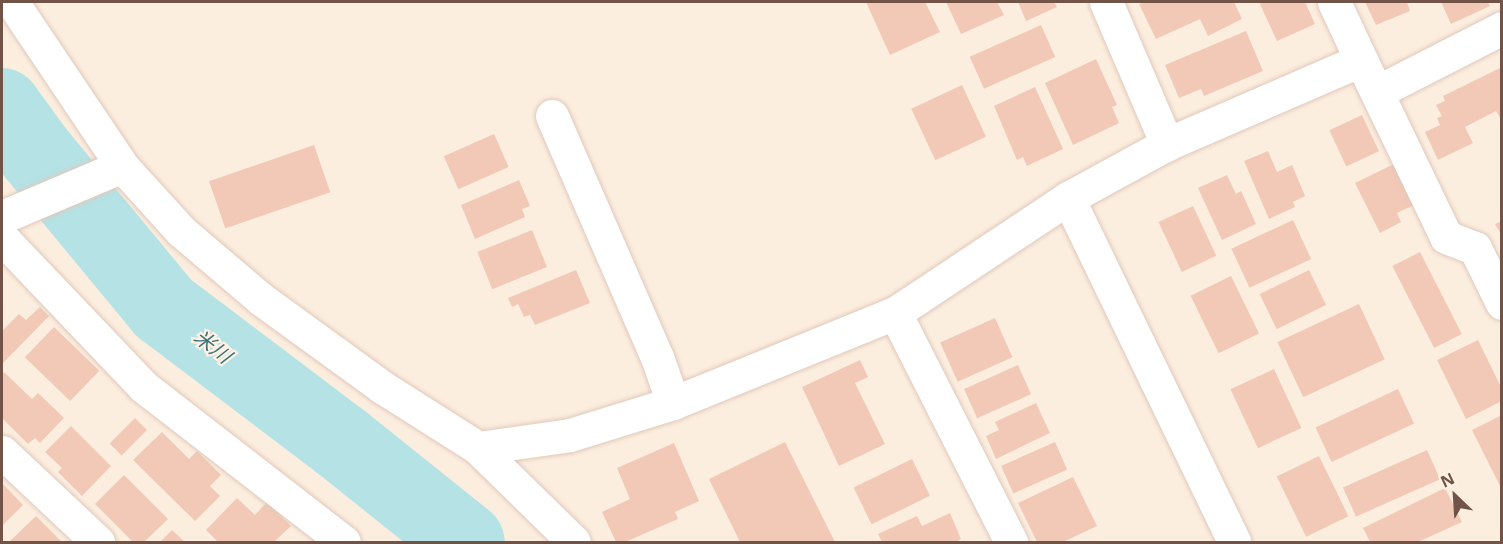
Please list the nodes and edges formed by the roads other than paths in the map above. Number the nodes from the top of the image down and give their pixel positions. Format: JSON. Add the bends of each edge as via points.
{"nodes":[{"id":1,"x":12,"y":2,"type":"edge"},
{"id":2,"x":1106,"y":2,"type":"edge"},
{"id":3,"x":1334,"y":2,"type":"edge"},
{"id":4,"x":1502,"y":28,"type":"edge"},
{"id":5,"x":1361,"y":60,"type":"junction"},
{"id":6,"x":1377,"y":92,"type":"junction"},
{"id":7,"x":552,"y":116,"type":"dead end"},
{"id":8,"x":1167,"y":144,"type":"junction"},
{"id":9,"x":114,"y":169,"type":"junction"},
{"id":10,"x":1068,"y":198,"type":"junction"},
{"id":11,"x":4,"y":223,"type":"edge"},
{"id":12,"x":1500,"y":297,"type":"edge"},
{"id":13,"x":895,"y":313,"type":"junction"},
{"id":14,"x":673,"y":403,"type":"junction"},
{"id":15,"x":478,"y":448,"type":"junction"},
{"id":16,"x":2,"y":452,"type":"edge"},
{"id":17,"x":98,"y":543,"type":"edge"},
{"id":18,"x":344,"y":543,"type":"edge"},
{"id":19,"x":574,"y":543,"type":"edge"},
{"id":20,"x":1011,"y":543,"type":"edge"},
{"id":21,"x":1234,"y":543,"type":"edge"}],
"edges":[{"from":1,"to":9,"type":"street"},
{"from":2,"to":8,"type":"street"},
{"from":3,"to":5,"type":"street"},
{"from":4,"to":6,"type":"street"},
{"from":5,"to":6,"type":"street"},
{"from":5,"to":8,"type":"street"},
{"from":6,"to":12,"type":"street","via":[[1446,237],[1474,248]]},
{"from":7,"to":14,"type":"street","via":[[657,357]]},
{"from":8,"to":10,"type":"street"},
{"from":9,"to":11,"type":"street"},
{"from":9,"to":15,"type":"street","via":[[261,299],[382,387]]},
{"from":10,"to":13,"type":"street"},
{"from":10,"to":21,"type":"street"},
{"from":11,"to":18,"type":"street","via":[[144,387]]},
{"from":13,"to":14,"type":"street"},
{"from":13,"to":20,"type":"street"},
{"from":14,"to":15,"type":"street","via":[[570,435]]},
{"from":15,"to":19,"type":"street"},
{"from":16,"to":17,"type":"street"}]}
